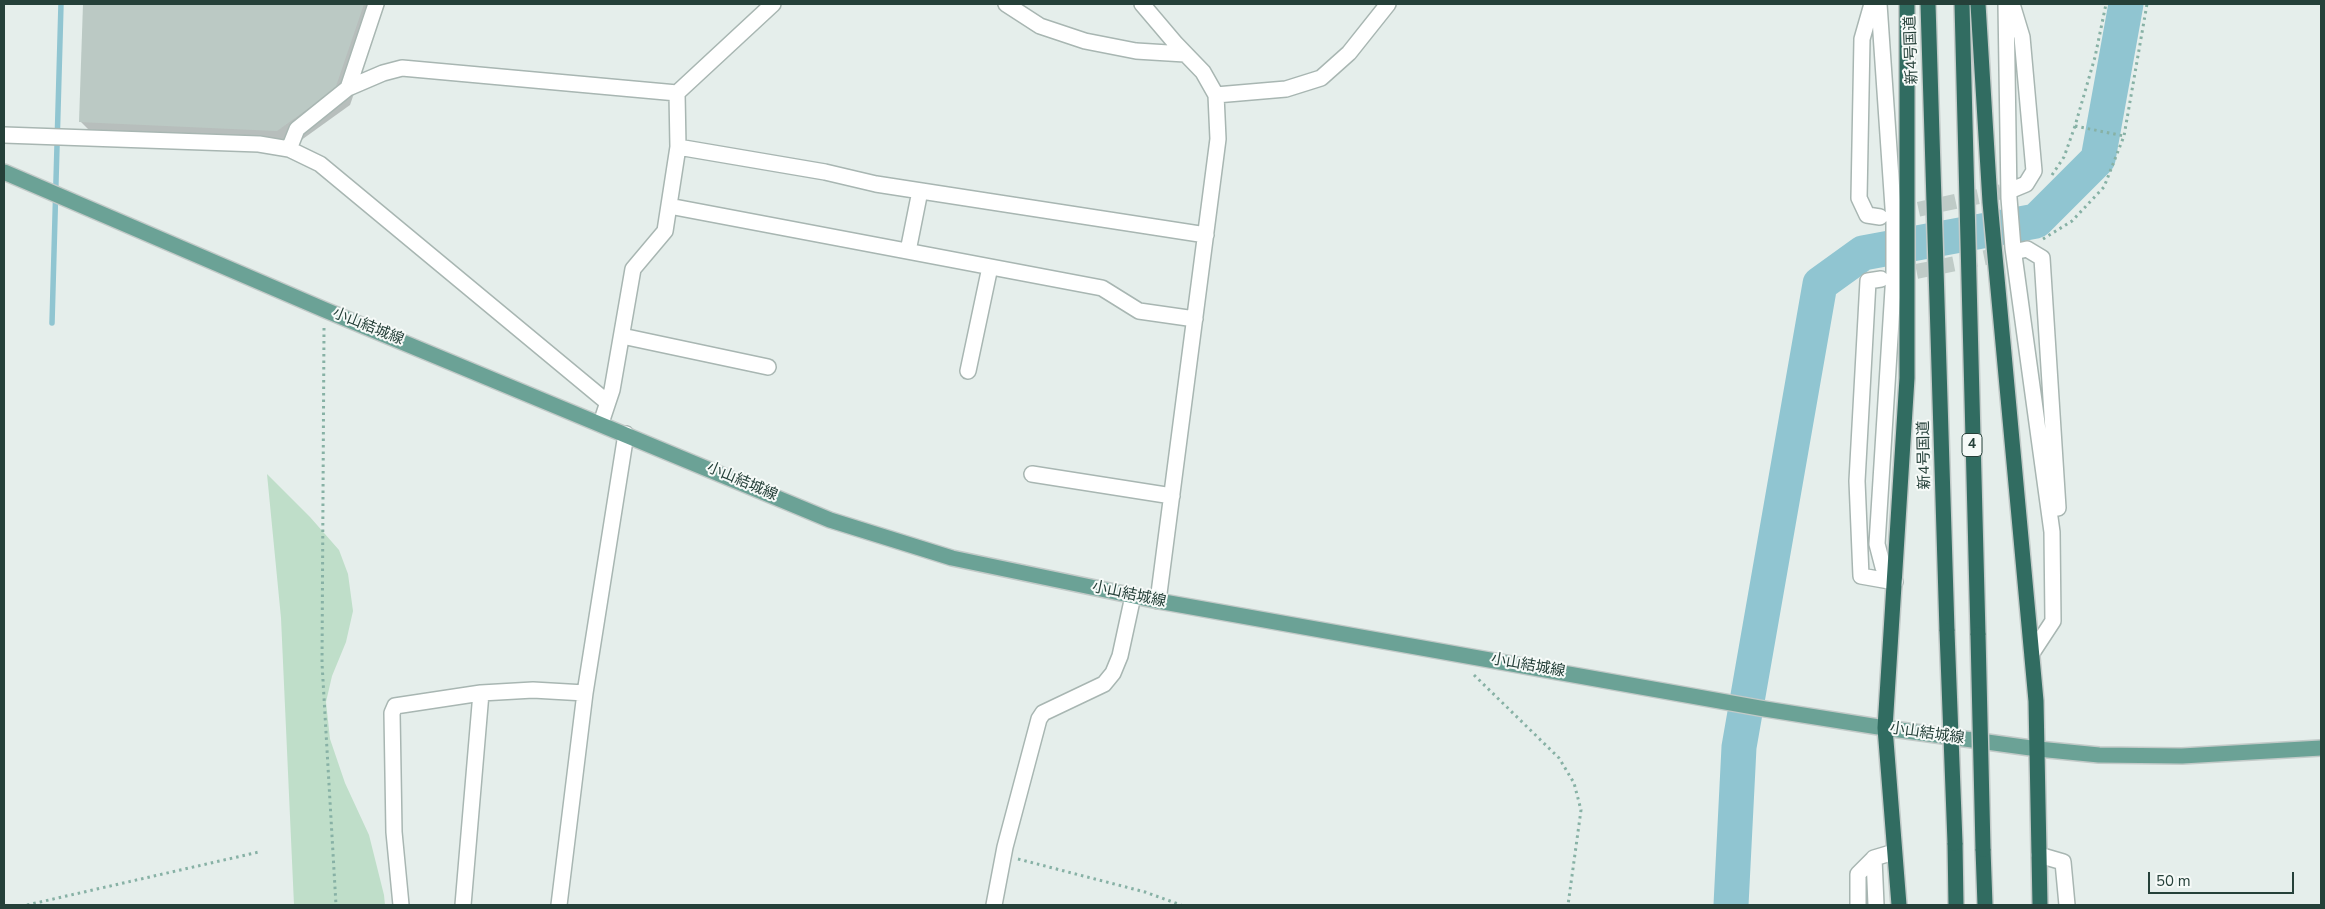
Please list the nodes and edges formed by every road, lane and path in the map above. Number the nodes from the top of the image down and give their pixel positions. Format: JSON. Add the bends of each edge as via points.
{"nodes":[{"id":1,"x":376,"y":4,"type":"edge"},
{"id":2,"x":773,"y":4,"type":"edge"},
{"id":3,"x":1006,"y":4,"type":"edge"},
{"id":4,"x":1142,"y":4,"type":"edge"},
{"id":5,"x":1388,"y":4,"type":"edge"},
{"id":6,"x":1872,"y":4,"type":"edge"},
{"id":7,"x":1879,"y":4,"type":"edge"},
{"id":8,"x":1906,"y":4,"type":"edge"},
{"id":9,"x":1928,"y":4,"type":"edge"},
{"id":10,"x":1962,"y":4,"type":"edge"},
{"id":11,"x":1978,"y":4,"type":"edge"},
{"id":12,"x":2006,"y":4,"type":"edge"},
{"id":13,"x":2012,"y":4,"type":"edge"},
{"id":14,"x":2106,"y":4,"type":"edge"},
{"id":15,"x":2147,"y":4,"type":"edge"},
{"id":16,"x":1185,"y":54,"type":"junction"},
{"id":17,"x":348,"y":88,"type":"junction"},
{"id":18,"x":677,"y":93,"type":"junction"},
{"id":19,"x":1216,"y":95,"type":"junction"},
{"id":20,"x":2075,"y":126,"type":"junction"},
{"id":21,"x":4,"y":135,"type":"edge"},
{"id":22,"x":2124,"y":136,"type":"junction"},
{"id":23,"x":678,"y":147,"type":"junction"},
{"id":24,"x":289,"y":149,"type":"junction"},
{"id":25,"x":4,"y":172,"type":"edge"},
{"id":26,"x":2016,"y":190,"type":"junction"},
{"id":27,"x":920,"y":191,"type":"junction"},
{"id":28,"x":669,"y":206,"type":"junction"},
{"id":29,"x":1894,"y":220,"type":"junction"},
{"id":30,"x":1206,"y":235,"type":"junction"},
{"id":31,"x":2019,"y":249,"type":"junction"},
{"id":32,"x":908,"y":251,"type":"junction"},
{"id":33,"x":990,"y":267,"type":"junction"},
{"id":34,"x":1894,"y":273,"type":"junction"},
{"id":35,"x":325,"y":310,"type":"junction"},
{"id":36,"x":1195,"y":320,"type":"junction"},
{"id":37,"x":622,"y":336,"type":"junction"},
{"id":38,"x":768,"y":366,"type":"dead end"},
{"id":39,"x":968,"y":371,"type":"dead end"},
{"id":40,"x":607,"y":402,"type":"junction"},
{"id":41,"x":601,"y":423,"type":"junction"},
{"id":42,"x":626,"y":434,"type":"junction"},
{"id":43,"x":1032,"y":474,"type":"dead end"},
{"id":44,"x":1172,"y":496,"type":"junction"},
{"id":45,"x":2052,"y":532,"type":"junction"},
{"id":46,"x":1895,"y":582,"type":"junction"},
{"id":47,"x":1133,"y":596,"type":"junction"},
{"id":48,"x":1158,"y":602,"type":"junction"},
{"id":49,"x":2032,"y":653,"type":"junction"},
{"id":50,"x":1471,"y":672,"type":"dead end"},
{"id":51,"x":481,"y":693,"type":"junction"},
{"id":52,"x":585,"y":693,"type":"junction"},
{"id":53,"x":1885,"y":728,"type":"junction"},
{"id":54,"x":2321,"y":748,"type":"edge"},
{"id":55,"x":2038,"y":749,"type":"junction"},
{"id":56,"x":259,"y":852,"type":"dead end"},
{"id":57,"x":1894,"y":852,"type":"junction"},
{"id":58,"x":2039,"y":855,"type":"junction"},
{"id":59,"x":1003,"y":856,"type":"junction"},
{"id":60,"x":1874,"y":858,"type":"junction"},
{"id":61,"x":27,"y":905,"type":"edge"},
{"id":62,"x":336,"y":905,"type":"edge"},
{"id":63,"x":401,"y":905,"type":"edge"},
{"id":64,"x":463,"y":905,"type":"edge"},
{"id":65,"x":559,"y":905,"type":"edge"},
{"id":66,"x":994,"y":905,"type":"edge"},
{"id":67,"x":1181,"y":905,"type":"edge"},
{"id":68,"x":1568,"y":905,"type":"edge"},
{"id":69,"x":1858,"y":905,"type":"edge"},
{"id":70,"x":1876,"y":905,"type":"edge"},
{"id":71,"x":1898,"y":905,"type":"edge"},
{"id":72,"x":1956,"y":905,"type":"edge"},
{"id":73,"x":1985,"y":905,"type":"edge"},
{"id":74,"x":2040,"y":905,"type":"edge"},
{"id":75,"x":2067,"y":905,"type":"edge"}],
"edges":[{"from":1,"to":17,"type":"street"},
{"from":2,"to":18,"type":"street"},
{"from":3,"to":16,"type":"street","via":[[1040,26],[1086,41],[1136,51]]},
{"from":4,"to":16,"type":"street"},
{"from":5,"to":19,"type":"street","via":[[1349,53],[1321,78],[1286,89]]},
{"from":6,"to":29,"type":"street","via":[[1862,40],[1859,198],[1868,215]]},
{"from":7,"to":29,"type":"street"},
{"from":8,"to":29,"type":"highway"},
{"from":9,"to":72,"type":"highway","name":"新4号国道","number":"4","bridge":true},
{"from":10,"to":73,"type":"highway","number":"4","bridge":true},
{"from":11,"to":49,"type":"highway","via":[[1990,202]]},
{"from":12,"to":26,"type":"street"},
{"from":13,"to":26,"type":"street","via":[[2022,37],[2034,171]]},
{"from":14,"to":20,"type":"path"},
{"from":15,"to":22,"type":"path"},
{"from":16,"to":19,"type":"street","via":[[1203,72]]},
{"from":17,"to":18,"type":"street","via":[[402,68]]},
{"from":17,"to":24,"type":"street","via":[[297,129]]},
{"from":18,"to":23,"type":"street"},
{"from":19,"to":30,"type":"street","via":[[1218,139]]},
{"from":20,"to":22,"type":"path"},
{"from":20,"to":26,"type":"path","via":[[2064,157],[2049,178]]},
{"from":21,"to":24,"type":"street","via":[[259,144]]},
{"from":22,"to":31,"type":"path","via":[[2104,187],[2072,221]]},
{"from":23,"to":27,"type":"street"},
{"from":23,"to":28,"type":"street"},
{"from":24,"to":40,"type":"street","via":[[320,164]]},
{"from":25,"to":35,"type":"main road","name":"小山結城線"},
{"from":26,"to":31,"type":"street"},
{"from":27,"to":30,"type":"street"},
{"from":27,"to":32,"type":"street"},
{"from":28,"to":32,"type":"street"},
{"from":28,"to":37,"type":"street","via":[[666,231],[633,269]]},
{"from":29,"to":34,"type":"highway"},
{"from":30,"to":36,"type":"street"},
{"from":31,"to":45,"type":"street"},
{"from":31,"to":45,"type":"street","via":[[2042,258],[2058,510]]},
{"from":32,"to":33,"type":"street"},
{"from":33,"to":36,"type":"street","via":[[1102,288],[1139,311]]},
{"from":33,"to":39,"type":"street"},
{"from":34,"to":46,"type":"highway","via":[[1907,378]]},
{"from":34,"to":46,"type":"street","via":[[1868,281],[1857,481],[1860,576]]},
{"from":35,"to":41,"type":"main road","name":"小山結城線"},
{"from":35,"to":62,"type":"path","via":[[322,663]]},
{"from":36,"to":44,"type":"street"},
{"from":37,"to":38,"type":"street"},
{"from":37,"to":40,"type":"street"},
{"from":40,"to":41,"type":"street"},
{"from":41,"to":42,"type":"main road","name":"小山結城線"},
{"from":42,"to":47,"type":"main road","name":"小山結城線","via":[[830,520],[925,550]]},
{"from":42,"to":52,"type":"street"},
{"from":43,"to":44,"type":"street"},
{"from":44,"to":48,"type":"street"},
{"from":45,"to":49,"type":"street","via":[[2053,621]]},
{"from":46,"to":53,"type":"highway"},
{"from":47,"to":48,"type":"main road","name":"小山結城線"},
{"from":47,"to":59,"type":"street","via":[[1120,656],[1113,673],[1104,684],[1043,713]]},
{"from":48,"to":53,"type":"main road","name":"小山結城線"},
{"from":49,"to":55,"type":"highway"},
{"from":50,"to":68,"type":"path","via":[[1559,758],[1574,783],[1581,810]]},
{"from":51,"to":52,"type":"street","via":[[533,690]]},
{"from":51,"to":63,"type":"street","via":[[395,706],[392,713],[394,832]]},
{"from":51,"to":64,"type":"street"},
{"from":52,"to":65,"type":"street"},
{"from":53,"to":55,"type":"main road","name":"小山結城線"},
{"from":53,"to":57,"type":"highway"},
{"from":54,"to":55,"type":"main road","name":"小山結城線","via":[[2182,756],[2099,755]]},
{"from":55,"to":58,"type":"highway"},
{"from":56,"to":61,"type":"path"},
{"from":57,"to":60,"type":"street"},
{"from":57,"to":71,"type":"highway"},
{"from":58,"to":74,"type":"highway"},
{"from":58,"to":75,"type":"street","via":[[2063,862]]},
{"from":59,"to":66,"type":"street"},
{"from":59,"to":67,"type":"path","via":[[1145,892]]},
{"from":60,"to":69,"type":"street","via":[[1858,874]]},
{"from":60,"to":70,"type":"street"}]}
